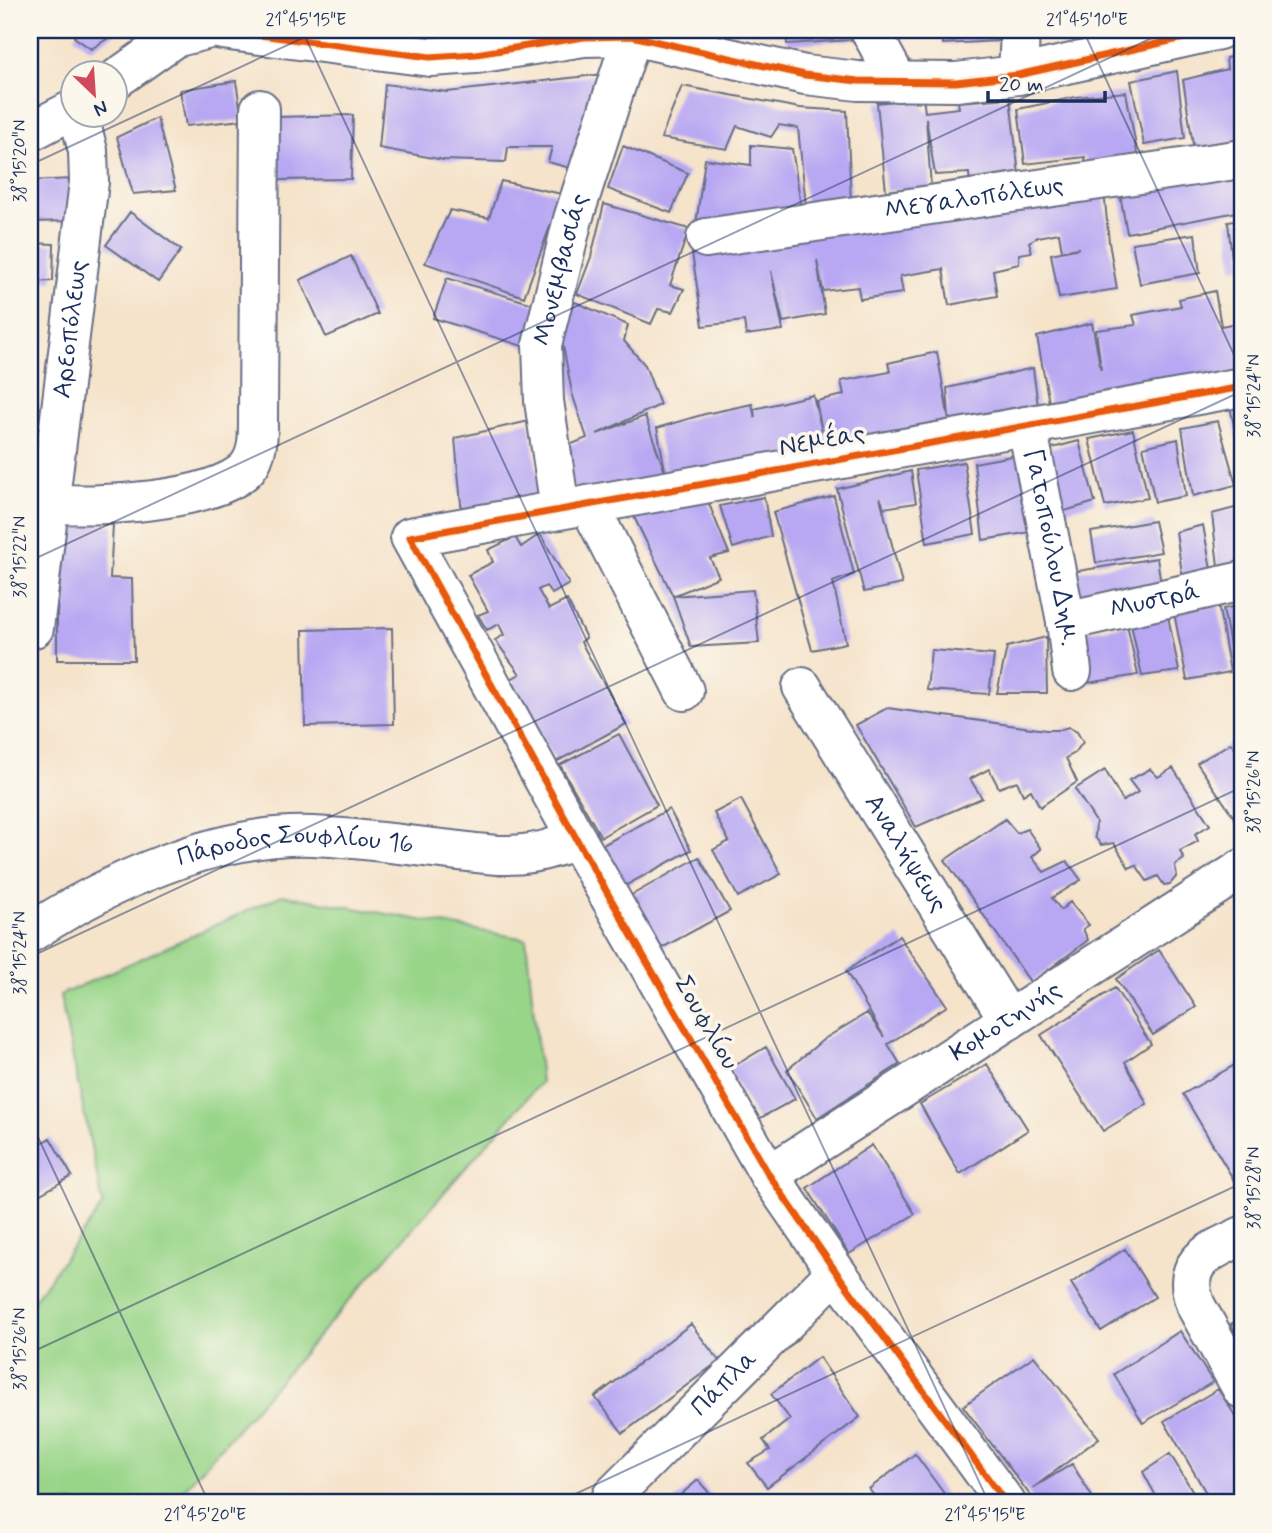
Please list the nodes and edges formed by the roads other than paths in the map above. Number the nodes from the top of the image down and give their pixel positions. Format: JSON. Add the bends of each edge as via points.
{"nodes":[{"id":1,"x":870,"y":30,"type":"edge"},
{"id":2,"x":1020,"y":30,"type":"edge"},
{"id":3,"x":1219,"y":30,"type":"edge"},
{"id":4,"x":199,"y":31,"type":"edge"},
{"id":5,"x":632,"y":36,"type":"junction"},
{"id":6,"x":130,"y":69,"type":"edge"},
{"id":7,"x":1018,"y":75,"type":"junction"},
{"id":8,"x":898,"y":82,"type":"junction"},
{"id":9,"x":260,"y":109,"type":"dead end"},
{"id":10,"x":60,"y":117,"type":"edge"},
{"id":11,"x":82,"y":130,"type":"edge"},
{"id":12,"x":30,"y":132,"type":"edge"},
{"id":13,"x":1242,"y":159,"type":"edge"},
{"id":14,"x":706,"y":238,"type":"dead end"},
{"id":15,"x":1242,"y":387,"type":"edge"},
{"id":16,"x":1027,"y":426,"type":"junction"},
{"id":17,"x":48,"y":503,"type":"junction"},
{"id":18,"x":574,"y":507,"type":"junction"},
{"id":19,"x":410,"y":537,"type":"joint"},
{"id":20,"x":1242,"y":581,"type":"edge"},
{"id":21,"x":1066,"y":621,"type":"junction"},
{"id":22,"x":34,"y":628,"type":"dead end"},
{"id":23,"x":1072,"y":671,"type":"dead end"},
{"id":24,"x":802,"y":687,"type":"dead end"},
{"id":25,"x":684,"y":691,"type":"dead end"},
{"id":26,"x":577,"y":840,"type":"junction"},
{"id":27,"x":1242,"y":869,"type":"edge"},
{"id":28,"x":30,"y":933,"type":"edge"},
{"id":29,"x":1009,"y":1020,"type":"junction"},
{"id":30,"x":769,"y":1175,"type":"junction"},
{"id":31,"x":1242,"y":1236,"type":"edge"},
{"id":32,"x":836,"y":1272,"type":"junction"},
{"id":33,"x":1242,"y":1389,"type":"edge"},
{"id":34,"x":612,"y":1496,"type":"dead end"},
{"id":35,"x":1006,"y":1503,"type":"edge"}],
"edges":[{"from":1,"to":8,"type":"street"},
{"from":2,"to":7,"type":"street"},
{"from":3,"to":7,"type":"street"},
{"from":4,"to":5,"type":"street","via":[[430,57],[584,37]]},
{"from":4,"to":6,"type":"street","via":[[174,38]]},
{"from":5,"to":8,"type":"street","via":[[804,75]]},
{"from":5,"to":18,"type":"street","name":"Μονεμβασιάς","via":[[573,219],[542,345],[544,401]]},
{"from":7,"to":8,"type":"street"},
{"from":9,"to":17,"type":"street","via":[[258,416],[252,459],[225,484],[183,494],[90,506]]},
{"from":10,"to":12,"type":"street"},
{"from":11,"to":17,"type":"street","name":"Αρεοπόλεως","via":[[89,182]]},
{"from":13,"to":14,"type":"street","name":"Μεγαλοπόλεως"},
{"from":15,"to":16,"type":"street","name":"Νεμέας"},
{"from":16,"to":18,"type":"street","name":"Νεμέας"},
{"from":16,"to":21,"type":"street","name":"Γατοπούλου Δημ."},
{"from":17,"to":22,"type":"street","name":"Αρεοπόλεως"},
{"from":18,"to":19,"type":"street","name":"Νεμέας"},
{"from":18,"to":25,"type":"street","name":"Μονεμβασιάς"},
{"from":19,"to":26,"type":"street","name":"Σουφλίου"},
{"from":20,"to":21,"type":"street","name":"Μυστρά"},
{"from":21,"to":23,"type":"street","name":"Γατοπούλου Δημ."},
{"from":24,"to":29,"type":"street","name":"Αναλήψεως"},
{"from":26,"to":28,"type":"street","name":"Πάροδος Σουφλίου 16","via":[[530,853],[491,855],[313,836],[250,840],[194,854],[119,884]]},
{"from":26,"to":30,"type":"street","name":"Σουφλίου"},
{"from":27,"to":29,"type":"street","name":"Κομοτηνής"},
{"from":29,"to":30,"type":"street","name":"Κομοτηνής"},
{"from":30,"to":32,"type":"street","name":"Σουφλίου"},
{"from":31,"to":33,"type":"street","via":[[1208,1252],[1191,1278],[1196,1306]]},
{"from":32,"to":34,"type":"street","name":"Πάπλα"},
{"from":32,"to":35,"type":"street","name":"Σουφλίου"}]}
